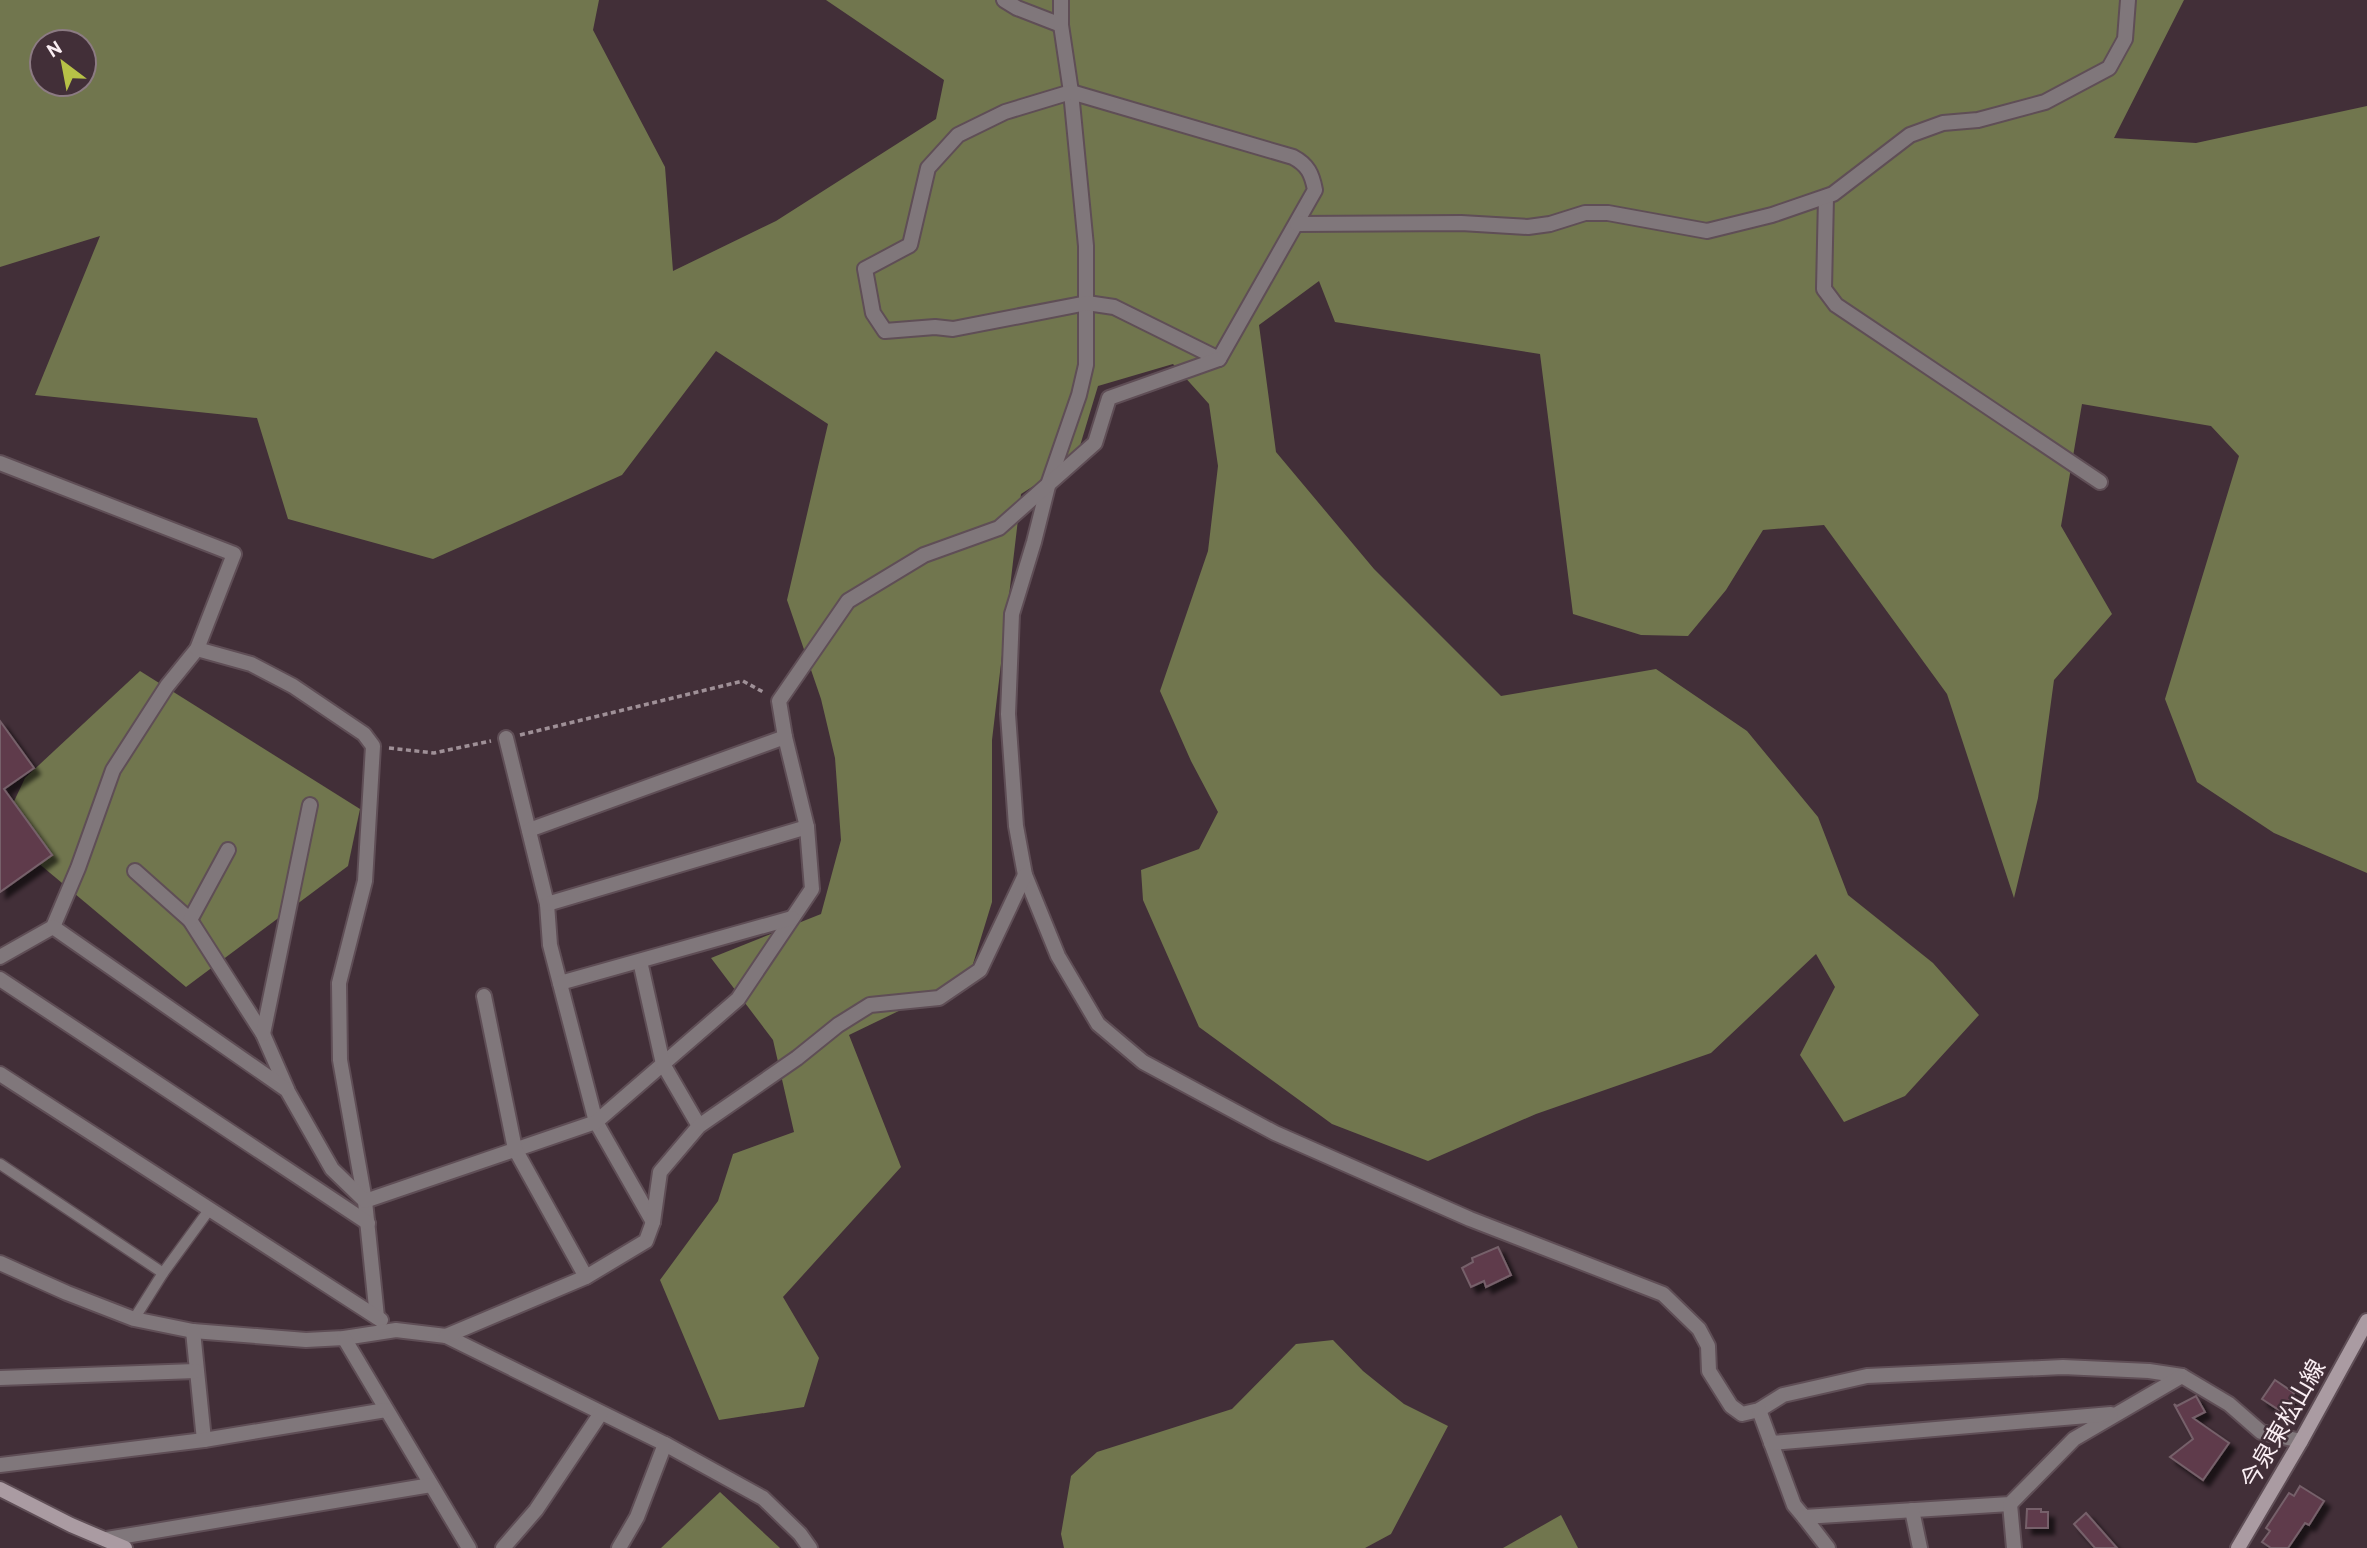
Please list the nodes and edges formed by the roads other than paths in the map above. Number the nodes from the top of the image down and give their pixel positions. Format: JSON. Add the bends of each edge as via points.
{"nodes":[{"id":1,"x":1004,"y":0,"type":"edge"},
{"id":2,"x":1060,"y":0,"type":"edge"},
{"id":3,"x":2129,"y":0,"type":"edge"},
{"id":4,"x":1061,"y":25,"type":"junction"},
{"id":5,"x":1071,"y":92,"type":"junction"},
{"id":6,"x":1826,"y":197,"type":"junction"},
{"id":7,"x":1297,"y":225,"type":"junction"},
{"id":8,"x":1087,"y":303,"type":"junction"},
{"id":9,"x":1219,"y":359,"type":"junction"},
{"id":10,"x":0,"y":463,"type":"edge"},
{"id":11,"x":1049,"y":482,"type":"junction"},
{"id":12,"x":2100,"y":482,"type":"dead end"},
{"id":13,"x":197,"y":649,"type":"junction"},
{"id":14,"x":785,"y":737,"type":"junction"},
{"id":15,"x":506,"y":738,"type":"road end"},
{"id":16,"x":310,"y":805,"type":"dead end"},
{"id":17,"x":807,"y":827,"type":"junction"},
{"id":18,"x":529,"y":830,"type":"junction"},
{"id":19,"x":228,"y":850,"type":"dead end"},
{"id":20,"x":135,"y":871,"type":"dead end"},
{"id":21,"x":1025,"y":875,"type":"junction"},
{"id":22,"x":547,"y":904,"type":"junction"},
{"id":23,"x":792,"y":918,"type":"junction"},
{"id":24,"x":190,"y":920,"type":"junction"},
{"id":25,"x":53,"y":927,"type":"junction"},
{"id":26,"x":0,"y":957,"type":"edge"},
{"id":27,"x":640,"y":961,"type":"junction"},
{"id":28,"x":0,"y":979,"type":"edge"},
{"id":29,"x":559,"y":983,"type":"junction"},
{"id":30,"x":484,"y":996,"type":"dead end"},
{"id":31,"x":263,"y":1034,"type":"junction"},
{"id":32,"x":663,"y":1064,"type":"junction"},
{"id":33,"x":0,"y":1074,"type":"edge"},
{"id":34,"x":287,"y":1090,"type":"junction"},
{"id":35,"x":596,"y":1122,"type":"junction"},
{"id":36,"x":699,"y":1126,"type":"junction"},
{"id":37,"x":515,"y":1149,"type":"junction"},
{"id":38,"x":0,"y":1164,"type":"edge"},
{"id":39,"x":365,"y":1200,"type":"junction"},
{"id":40,"x":209,"y":1210,"type":"junction"},
{"id":41,"x":653,"y":1222,"type":"junction"},
{"id":42,"x":368,"y":1223,"type":"junction"},
{"id":43,"x":0,"y":1263,"type":"edge"},
{"id":44,"x":163,"y":1273,"type":"junction"},
{"id":45,"x":586,"y":1277,"type":"junction"},
{"id":46,"x":377,"y":1317,"type":"junction"},
{"id":47,"x":134,"y":1319,"type":"junction"},
{"id":48,"x":2367,"y":1321,"type":"edge"},
{"id":49,"x":396,"y":1330,"type":"junction"},
{"id":50,"x":193,"y":1331,"type":"junction"},
{"id":51,"x":446,"y":1336,"type":"junction"},
{"id":52,"x":344,"y":1338,"type":"junction"},
{"id":53,"x":196,"y":1371,"type":"junction"},
{"id":54,"x":2182,"y":1376,"type":"junction"},
{"id":55,"x":0,"y":1378,"type":"edge"},
{"id":56,"x":386,"y":1410,"type":"junction"},
{"id":57,"x":1759,"y":1410,"type":"junction"},
{"id":58,"x":601,"y":1413,"type":"junction"},
{"id":59,"x":2117,"y":1414,"type":"junction"},
{"id":60,"x":204,"y":1440,"type":"junction"},
{"id":61,"x":2301,"y":1441,"type":"junction"},
{"id":62,"x":1771,"y":1443,"type":"junction"},
{"id":63,"x":665,"y":1444,"type":"junction"},
{"id":64,"x":0,"y":1465,"type":"edge"},
{"id":65,"x":431,"y":1485,"type":"junction"},
{"id":66,"x":0,"y":1489,"type":"edge"},
{"id":67,"x":2010,"y":1504,"type":"junction"},
{"id":68,"x":1912,"y":1510,"type":"junction"},
{"id":69,"x":1804,"y":1517,"type":"junction"},
{"id":70,"x":107,"y":1539,"type":"junction"},
{"id":71,"x":125,"y":1548,"type":"edge"},
{"id":72,"x":469,"y":1548,"type":"edge"},
{"id":73,"x":503,"y":1548,"type":"edge"},
{"id":74,"x":620,"y":1548,"type":"edge"},
{"id":75,"x":810,"y":1548,"type":"edge"},
{"id":76,"x":1828,"y":1548,"type":"edge"},
{"id":77,"x":1920,"y":1548,"type":"edge"},
{"id":78,"x":2014,"y":1548,"type":"edge"},
{"id":79,"x":2238,"y":1548,"type":"edge"}],
"edges":[{"from":1,"to":4,"type":"street"},
{"from":2,"to":4,"type":"street"},
{"from":3,"to":6,"type":"street","via":[[2125,39],[2109,68],[2045,102],[1978,120],[1944,123],[1910,135]]},
{"from":4,"to":5,"type":"street"},
{"from":5,"to":7,"type":"street","via":[[1304,163],[1315,190]]},
{"from":5,"to":8,"type":"street"},
{"from":5,"to":8,"type":"street","via":[[1005,112],[958,135],[928,168],[910,245],[865,269],[873,313],[885,331],[953,329]]},
{"from":6,"to":7,"type":"street","via":[[1707,231],[1608,213],[1585,213],[1528,227]]},
{"from":6,"to":12,"type":"street","via":[[1824,289],[1836,305]]},
{"from":7,"to":9,"type":"street"},
{"from":8,"to":9,"type":"street","via":[[1114,307]]},
{"from":8,"to":11,"type":"street","via":[[1086,365]]},
{"from":9,"to":11,"type":"street","via":[[1109,398],[1095,443]]},
{"from":10,"to":13,"type":"street","via":[[234,554]]},
{"from":11,"to":14,"type":"street","via":[[999,528],[924,555],[848,601],[779,701]]},
{"from":11,"to":21,"type":"street","via":[[1012,614],[1008,714],[1016,825]]},
{"from":13,"to":25,"type":"street","via":[[167,686],[113,770]]},
{"from":13,"to":39,"type":"street","via":[[251,664],[293,687],[364,734],[373,746],[365,881],[339,983],[340,1060]]},
{"from":14,"to":17,"type":"street"},
{"from":14,"to":18,"type":"street"},
{"from":15,"to":18,"type":"street"},
{"from":16,"to":31,"type":"street"},
{"from":17,"to":22,"type":"street"},
{"from":17,"to":23,"type":"street","via":[[812,889]]},
{"from":18,"to":22,"type":"street"},
{"from":19,"to":24,"type":"street"},
{"from":20,"to":24,"type":"street"},
{"from":21,"to":36,"type":"street","via":[[980,970],[939,998],[870,1005]]},
{"from":21,"to":57,"type":"street","via":[[1058,956],[1098,1024],[1143,1062],[1275,1133],[1470,1219],[1663,1294],[1699,1329],[1709,1346],[1709,1371],[1731,1406],[1742,1414]]},
{"from":22,"to":29,"type":"street"},
{"from":23,"to":27,"type":"street"},
{"from":23,"to":32,"type":"street","via":[[738,999]]},
{"from":24,"to":31,"type":"street"},
{"from":25,"to":26,"type":"street"},
{"from":25,"to":34,"type":"street"},
{"from":27,"to":29,"type":"street"},
{"from":27,"to":32,"type":"street"},
{"from":28,"to":42,"type":"street"},
{"from":29,"to":35,"type":"street"},
{"from":30,"to":37,"type":"street"},
{"from":31,"to":34,"type":"street"},
{"from":32,"to":35,"type":"street"},
{"from":32,"to":36,"type":"street"},
{"from":33,"to":40,"type":"street"},
{"from":34,"to":39,"type":"street","via":[[332,1169]]},
{"from":35,"to":37,"type":"street"},
{"from":35,"to":41,"type":"street"},
{"from":36,"to":41,"type":"street","via":[[660,1172]]},
{"from":37,"to":39,"type":"street"},
{"from":37,"to":45,"type":"street"},
{"from":38,"to":44,"type":"lane"},
{"from":39,"to":42,"type":"street"},
{"from":40,"to":44,"type":"lane"},
{"from":40,"to":46,"type":"street"},
{"from":41,"to":45,"type":"street","via":[[646,1241]]},
{"from":42,"to":46,"type":"street"},
{"from":43,"to":47,"type":"street"},
{"from":44,"to":47,"type":"lane"},
{"from":45,"to":51,"type":"street"},
{"from":46,"to":49,"type":"street"},
{"from":47,"to":50,"type":"street"},
{"from":48,"to":61,"type":"main road","name":"今泉東松山線"},
{"from":49,"to":51,"type":"street"},
{"from":49,"to":52,"type":"street"},
{"from":50,"to":52,"type":"street","via":[[306,1340]]},
{"from":50,"to":53,"type":"street"},
{"from":51,"to":58,"type":"street"},
{"from":52,"to":56,"type":"street"},
{"from":53,"to":55,"type":"street"},
{"from":53,"to":60,"type":"street"},
{"from":54,"to":57,"type":"street","via":[[2063,1367],[1867,1376],[1783,1395]]},
{"from":54,"to":59,"type":"street"},
{"from":54,"to":61,"type":"street","via":[[2229,1404],[2261,1432]]},
{"from":56,"to":60,"type":"street"},
{"from":56,"to":65,"type":"street"},
{"from":57,"to":62,"type":"street"},
{"from":58,"to":63,"type":"street"},
{"from":58,"to":73,"type":"street","via":[[536,1510]]},
{"from":59,"to":62,"type":"street"},
{"from":59,"to":67,"type":"street","via":[[2074,1439]]},
{"from":60,"to":64,"type":"street"},
{"from":61,"to":79,"type":"main road","name":"今泉東松山線"},
{"from":62,"to":69,"type":"street","via":[[1794,1505]]},
{"from":63,"to":74,"type":"street"},
{"from":63,"to":75,"type":"street","via":[[763,1498]]},
{"from":65,"to":70,"type":"street"},
{"from":65,"to":72,"type":"street"},
{"from":66,"to":70,"type":"main road"},
{"from":67,"to":68,"type":"street"},
{"from":67,"to":78,"type":"street"},
{"from":68,"to":69,"type":"street"},
{"from":68,"to":77,"type":"street"},
{"from":69,"to":76,"type":"street"},
{"from":70,"to":71,"type":"main road"}]}
